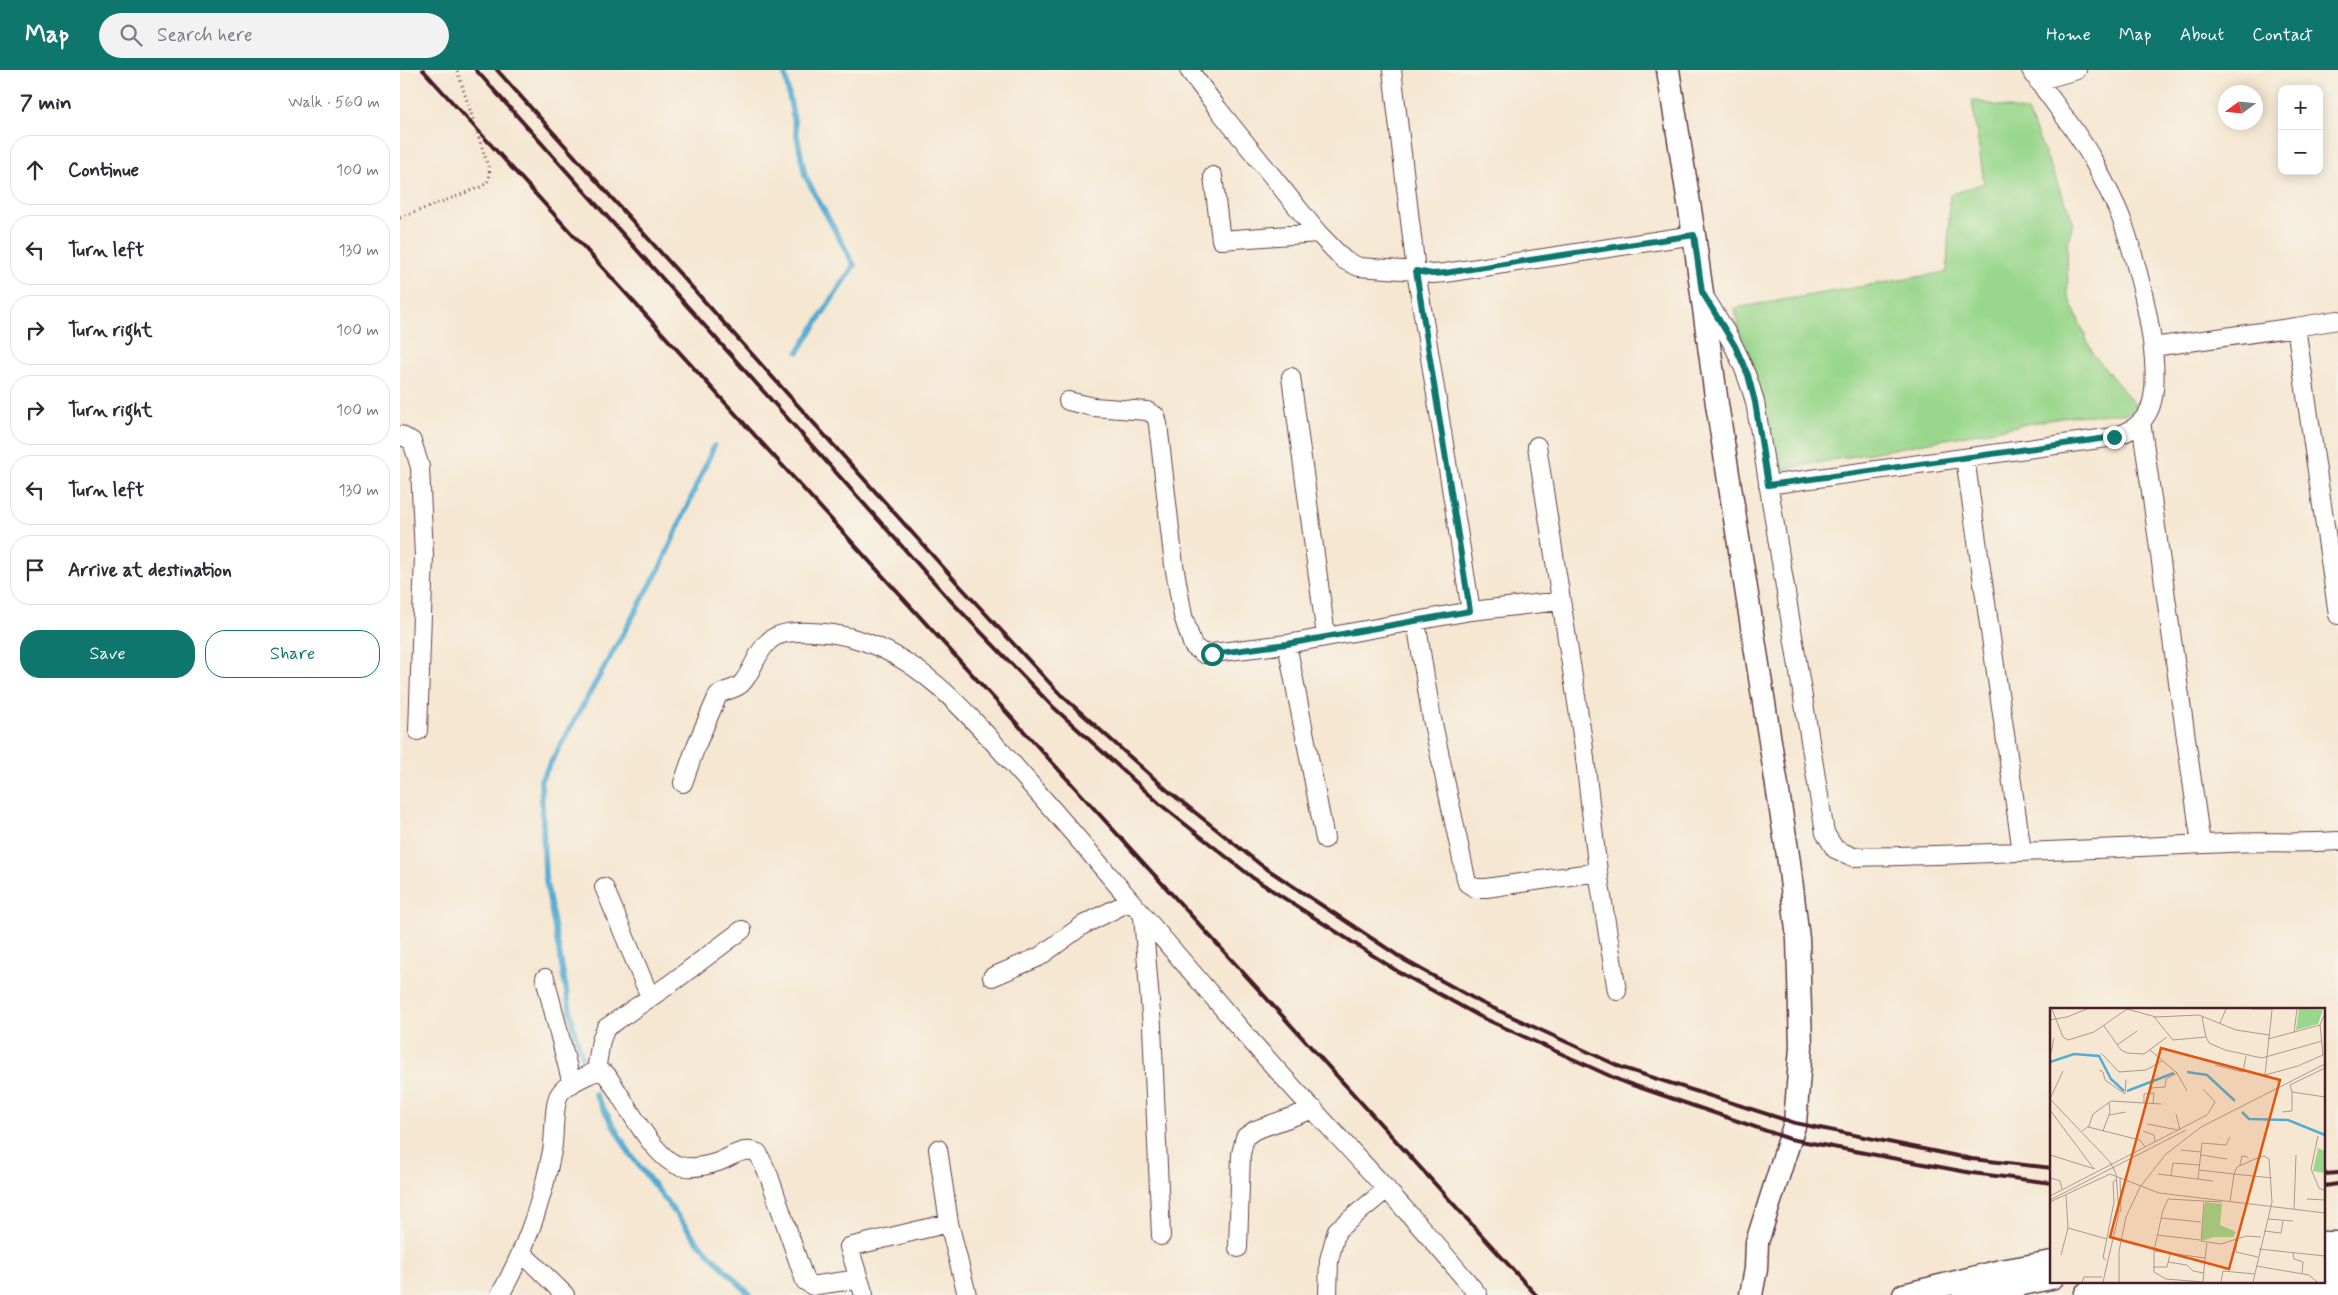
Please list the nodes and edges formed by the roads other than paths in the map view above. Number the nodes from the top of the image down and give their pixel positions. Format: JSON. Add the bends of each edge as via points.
{"nodes":[{"id":1,"x":1190,"y":70,"type":"edge"},
{"id":2,"x":1392,"y":70,"type":"edge"},
{"id":3,"x":1668,"y":70,"type":"edge"},
{"id":4,"x":2077,"y":70,"type":"edge"},
{"id":5,"x":2034,"y":75,"type":"edge"},
{"id":6,"x":1213,"y":176,"type":"dead end"},
{"id":7,"x":1318,"y":233,"type":"junction"},
{"id":8,"x":1694,"y":235,"type":"junction"},
{"id":9,"x":1416,"y":271,"type":"junction"},
{"id":10,"x":1702,"y":292,"type":"junction"},
{"id":11,"x":2338,"y":320,"type":"edge"},
{"id":12,"x":2296,"y":327,"type":"junction"},
{"id":13,"x":2154,"y":347,"type":"junction"},
{"id":14,"x":1291,"y":377,"type":"dead end"},
{"id":15,"x":1068,"y":401,"type":"dead end"},
{"id":16,"x":2141,"y":421,"type":"junction"},
{"id":17,"x":400,"y":435,"type":"edge"},
{"id":18,"x":1537,"y":446,"type":"dead end"},
{"id":19,"x":1965,"y":458,"type":"junction"},
{"id":20,"x":1768,"y":485,"type":"junction"},
{"id":21,"x":1561,"y":601,"type":"junction"},
{"id":22,"x":1470,"y":611,"type":"junction"},
{"id":23,"x":2338,"y":615,"type":"edge"},
{"id":24,"x":1416,"y":621,"type":"junction"},
{"id":25,"x":1326,"y":636,"type":"junction"},
{"id":26,"x":1287,"y":644,"type":"junction"},
{"id":27,"x":418,"y":731,"type":"dead end"},
{"id":28,"x":683,"y":783,"type":"dead end"},
{"id":29,"x":1325,"y":839,"type":"dead end"},
{"id":30,"x":2338,"y":841,"type":"edge"},
{"id":31,"x":2201,"y":844,"type":"junction"},
{"id":32,"x":2022,"y":852,"type":"junction"},
{"id":33,"x":1598,"y":872,"type":"junction"},
{"id":34,"x":604,"y":887,"type":"dead end"},
{"id":35,"x":1131,"y":901,"type":"junction"},
{"id":36,"x":1144,"y":916,"type":"junction"},
{"id":37,"x":742,"y":930,"type":"dead end"},
{"id":38,"x":992,"y":977,"type":"dead end"},
{"id":39,"x":545,"y":978,"type":"dead end"},
{"id":40,"x":1617,"y":991,"type":"dead end"},
{"id":41,"x":650,"y":997,"type":"junction"},
{"id":42,"x":596,"y":1071,"type":"junction"},
{"id":43,"x":572,"y":1084,"type":"junction"},
{"id":44,"x":1314,"y":1109,"type":"junction"},
{"id":45,"x":938,"y":1149,"type":"dead end"},
{"id":46,"x":1387,"y":1189,"type":"junction"},
{"id":47,"x":949,"y":1223,"type":"junction"},
{"id":48,"x":1162,"y":1236,"type":"dead end"},
{"id":49,"x":1238,"y":1248,"type":"dead end"},
{"id":50,"x":521,"y":1252,"type":"junction"},
{"id":51,"x":2050,"y":1262,"type":"edge"},
{"id":52,"x":2050,"y":1276,"type":"edge"},
{"id":53,"x":861,"y":1287,"type":"edge"},
{"id":54,"x":2338,"y":1287,"type":"edge"},
{"id":55,"x":500,"y":1295,"type":"edge"},
{"id":56,"x":565,"y":1295,"type":"edge"},
{"id":57,"x":967,"y":1295,"type":"edge"},
{"id":58,"x":1328,"y":1295,"type":"edge"},
{"id":59,"x":1478,"y":1295,"type":"edge"},
{"id":60,"x":1751,"y":1295,"type":"edge"},
{"id":61,"x":1904,"y":1295,"type":"edge"},
{"id":62,"x":1965,"y":1295,"type":"edge"},
{"id":63,"x":2087,"y":1295,"type":"edge"}],
"edges":[{"from":1,"to":7,"type":"street"},
{"from":2,"to":9,"type":"street"},
{"from":3,"to":8,"type":"street"},
{"from":4,"to":5,"type":"street"},
{"from":5,"to":13,"type":"street","via":[[2064,114],[2120,215],[2140,282]]},
{"from":6,"to":7,"type":"street","via":[[1220,240]]},
{"from":7,"to":9,"type":"street","via":[[1344,260],[1359,267]]},
{"from":8,"to":9,"type":"street","via":[[1445,273]]},
{"from":8,"to":10,"type":"street"},
{"from":9,"to":22,"type":"street"},
{"from":10,"to":20,"type":"street","via":[[1735,346],[1748,375]]},
{"from":10,"to":60,"type":"street","via":[[1798,939],[1801,1047],[1795,1123],[1757,1242]]},
{"from":11,"to":12,"type":"street"},
{"from":12,"to":13,"type":"street"},
{"from":12,"to":23,"type":"street"},
{"from":13,"to":16,"type":"street","via":[[2155,384],[2148,413]]},
{"from":14,"to":25,"type":"street"},
{"from":15,"to":26,"type":"street","via":[[1094,407],[1146,411],[1156,416],[1176,574],[1183,616],[1193,646],[1204,654],[1212,654]]},
{"from":16,"to":19,"type":"street","via":[[2134,429],[2114,437]]},
{"from":16,"to":31,"type":"street"},
{"from":17,"to":27,"type":"street","via":[[412,441],[420,467],[424,556]]},
{"from":18,"to":21,"type":"street"},
{"from":19,"to":20,"type":"street"},
{"from":19,"to":32,"type":"street"},
{"from":20,"to":32,"type":"street","via":[[1825,833],[1835,849],[1853,857]]},
{"from":21,"to":22,"type":"street"},
{"from":21,"to":33,"type":"street","via":[[1583,741]]},
{"from":22,"to":24,"type":"street"},
{"from":24,"to":25,"type":"street"},
{"from":24,"to":33,"type":"street","via":[[1431,714],[1467,883],[1475,888],[1486,888]]},
{"from":25,"to":26,"type":"street"},
{"from":26,"to":29,"type":"street"},
{"from":28,"to":35,"type":"street","via":[[718,695],[743,682],[768,641],[779,634],[793,632],[855,638],[900,657],[951,698]]},
{"from":30,"to":31,"type":"street"},
{"from":31,"to":32,"type":"street"},
{"from":33,"to":40,"type":"street"},
{"from":34,"to":41,"type":"street"},
{"from":35,"to":36,"type":"street"},
{"from":35,"to":38,"type":"street","via":[[1083,925],[1039,957]]},
{"from":36,"to":44,"type":"street"},
{"from":36,"to":48,"type":"street"},
{"from":37,"to":41,"type":"street"},
{"from":39,"to":43,"type":"street"},
{"from":41,"to":42,"type":"street","via":[[606,1028]]},
{"from":42,"to":43,"type":"street"},
{"from":42,"to":53,"type":"street","via":[[606,1074],[650,1141],[676,1165],[700,1167],[745,1150],[758,1153],[805,1281],[813,1286]]},
{"from":43,"to":50,"type":"street","via":[[558,1097],[544,1184]]},
{"from":44,"to":46,"type":"street"},
{"from":44,"to":49,"type":"street","via":[[1255,1130],[1245,1137],[1241,1154]]},
{"from":45,"to":47,"type":"street"},
{"from":46,"to":58,"type":"street","via":[[1337,1230],[1329,1260]]},
{"from":46,"to":59,"type":"street"},
{"from":47,"to":53,"type":"street","via":[[849,1247]]},
{"from":47,"to":57,"type":"street"},
{"from":50,"to":55,"type":"street"},
{"from":50,"to":56,"type":"street"},
{"from":51,"to":61,"type":"street","via":[[2001,1270]]},
{"from":52,"to":62,"type":"main road"},
{"from":54,"to":63,"type":"main road","via":[[2114,1289]]}]}
